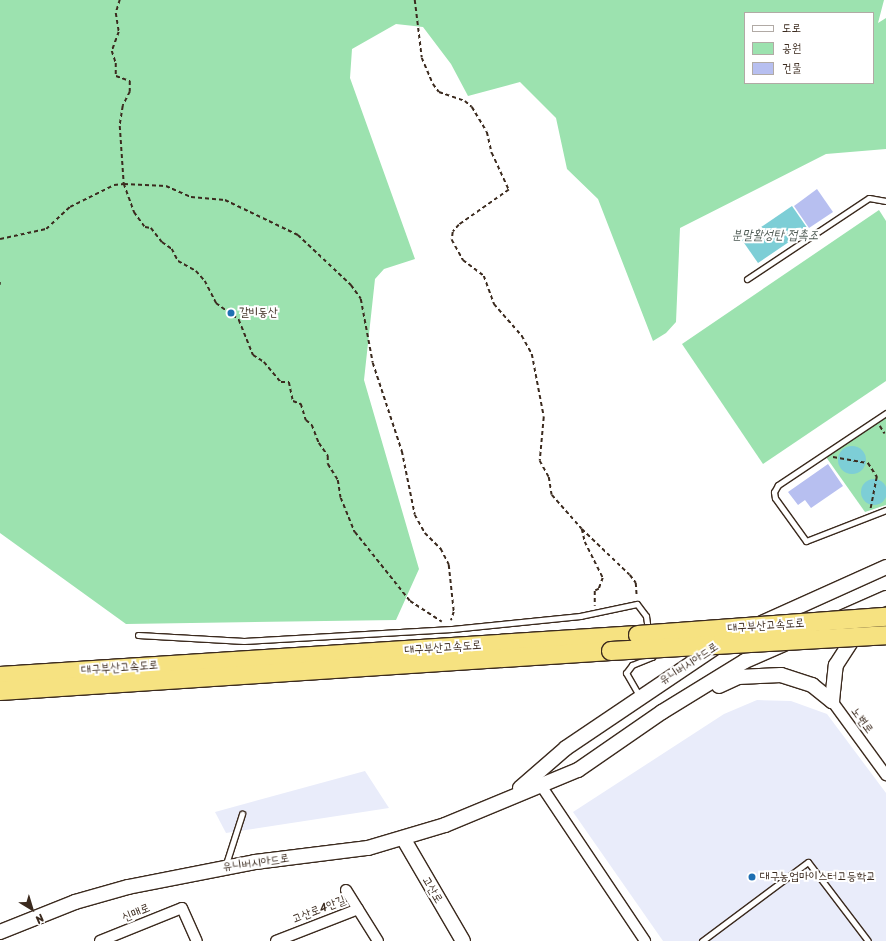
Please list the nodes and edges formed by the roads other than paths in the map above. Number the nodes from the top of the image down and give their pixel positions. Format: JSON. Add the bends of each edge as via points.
{"nodes":[{"id":1,"x":886,"y":201,"type":"edge"},
{"id":2,"x":747,"y":279,"type":"dead end"},
{"id":3,"x":886,"y":413,"type":"edge"},
{"id":4,"x":886,"y":510,"type":"edge"},
{"id":5,"x":886,"y":567,"type":"edge"},
{"id":6,"x":886,"y":598,"type":"edge"},
{"id":7,"x":886,"y":607,"type":"edge"},
{"id":8,"x":886,"y":617,"type":"edge"},
{"id":9,"x":886,"y":635,"type":"edge"},
{"id":10,"x":138,"y":636,"type":"dead end"},
{"id":11,"x":342,"y":662,"type":"junction"},
{"id":12,"x":279,"y":666,"type":"junction"},
{"id":13,"x":0,"y":676,"type":"edge"},
{"id":14,"x":0,"y":691,"type":"edge"},
{"id":15,"x":640,"y":697,"type":"junction"},
{"id":16,"x":832,"y":701,"type":"junction"},
{"id":17,"x":662,"y":712,"type":"junction"},
{"id":18,"x":886,"y":775,"type":"edge"},
{"id":19,"x":540,"y":784,"type":"junction"},
{"id":20,"x":512,"y":795,"type":"junction"},
{"id":21,"x":242,"y":814,"type":"dead end"},
{"id":22,"x":403,"y":838,"type":"junction"},
{"id":23,"x":225,"y":867,"type":"junction"},
{"id":24,"x":346,"y":890,"type":"dead end"},
{"id":25,"x":358,"y":909,"type":"junction"},
{"id":26,"x":0,"y":932,"type":"edge"},
{"id":27,"x":100,"y":941,"type":"edge"},
{"id":28,"x":197,"y":941,"type":"edge"},
{"id":29,"x":276,"y":941,"type":"edge"},
{"id":30,"x":378,"y":941,"type":"edge"},
{"id":31,"x":463,"y":941,"type":"edge"},
{"id":32,"x":645,"y":941,"type":"edge"},
{"id":33,"x":702,"y":941,"type":"edge"},
{"id":34,"x":868,"y":941,"type":"edge"}],
"edges":[{"from":1,"to":2,"type":"lane","via":[[869,198]]},
{"from":3,"to":4,"type":"lane","via":[[778,485],[774,492],[775,498],[806,541]]},
{"from":5,"to":15,"type":"main road","name":"유니버시아드로","via":[[731,637]]},
{"from":6,"to":17,"type":"main road","name":"유니버시아드로","via":[[745,661]]},
{"from":7,"to":16,"type":"main road","via":[[854,635],[836,665]]},
{"from":8,"to":11,"type":"highway","name":"대구부산고속도로","bridge":true,"via":[[638,635]]},
{"from":9,"to":11,"type":"highway","name":"대구부산고속도로","bridge":true,"via":[[611,651]]},
{"from":10,"to":15,"type":"lane","via":[[244,641],[452,629],[596,612],[637,604],[646,616],[652,657],[632,665],[626,673]]},
{"from":11,"to":12,"type":"highway","name":"대구부산고속도로"},
{"from":12,"to":13,"type":"highway","name":"대구부산고속도로"},
{"from":12,"to":14,"type":"highway","name":"대구부산고속도로"},
{"from":15,"to":20,"type":"main road","name":"유니버시아드로","via":[[566,748]]},
{"from":16,"to":17,"type":"main road","via":[[812,685],[781,675],[738,677]]},
{"from":16,"to":18,"type":"street","name":"노변로"},
{"from":17,"to":19,"type":"main road","name":"유니버시아드로","via":[[578,770]]},
{"from":19,"to":20,"type":"main road","name":"유니버시아드로"},
{"from":19,"to":32,"type":"street"},
{"from":20,"to":22,"type":"main road","name":"유니버시아드로","via":[[476,813]]},
{"from":21,"to":23,"type":"lane"},
{"from":22,"to":23,"type":"main road","name":"유니버시아드로","via":[[368,848]]},
{"from":22,"to":31,"type":"main road","name":"고산로"},
{"from":23,"to":26,"type":"main road","name":"유니버시아드로","via":[[162,879],[94,897]]},
{"from":24,"to":25,"type":"street"},
{"from":25,"to":29,"type":"street","name":"고산로4안길"},
{"from":25,"to":30,"type":"street","name":"고산로4안길"},
{"from":27,"to":28,"type":"street","name":"신매로","via":[[182,908]]},
{"from":33,"to":34,"type":"lane","via":[[808,862]]}]}
